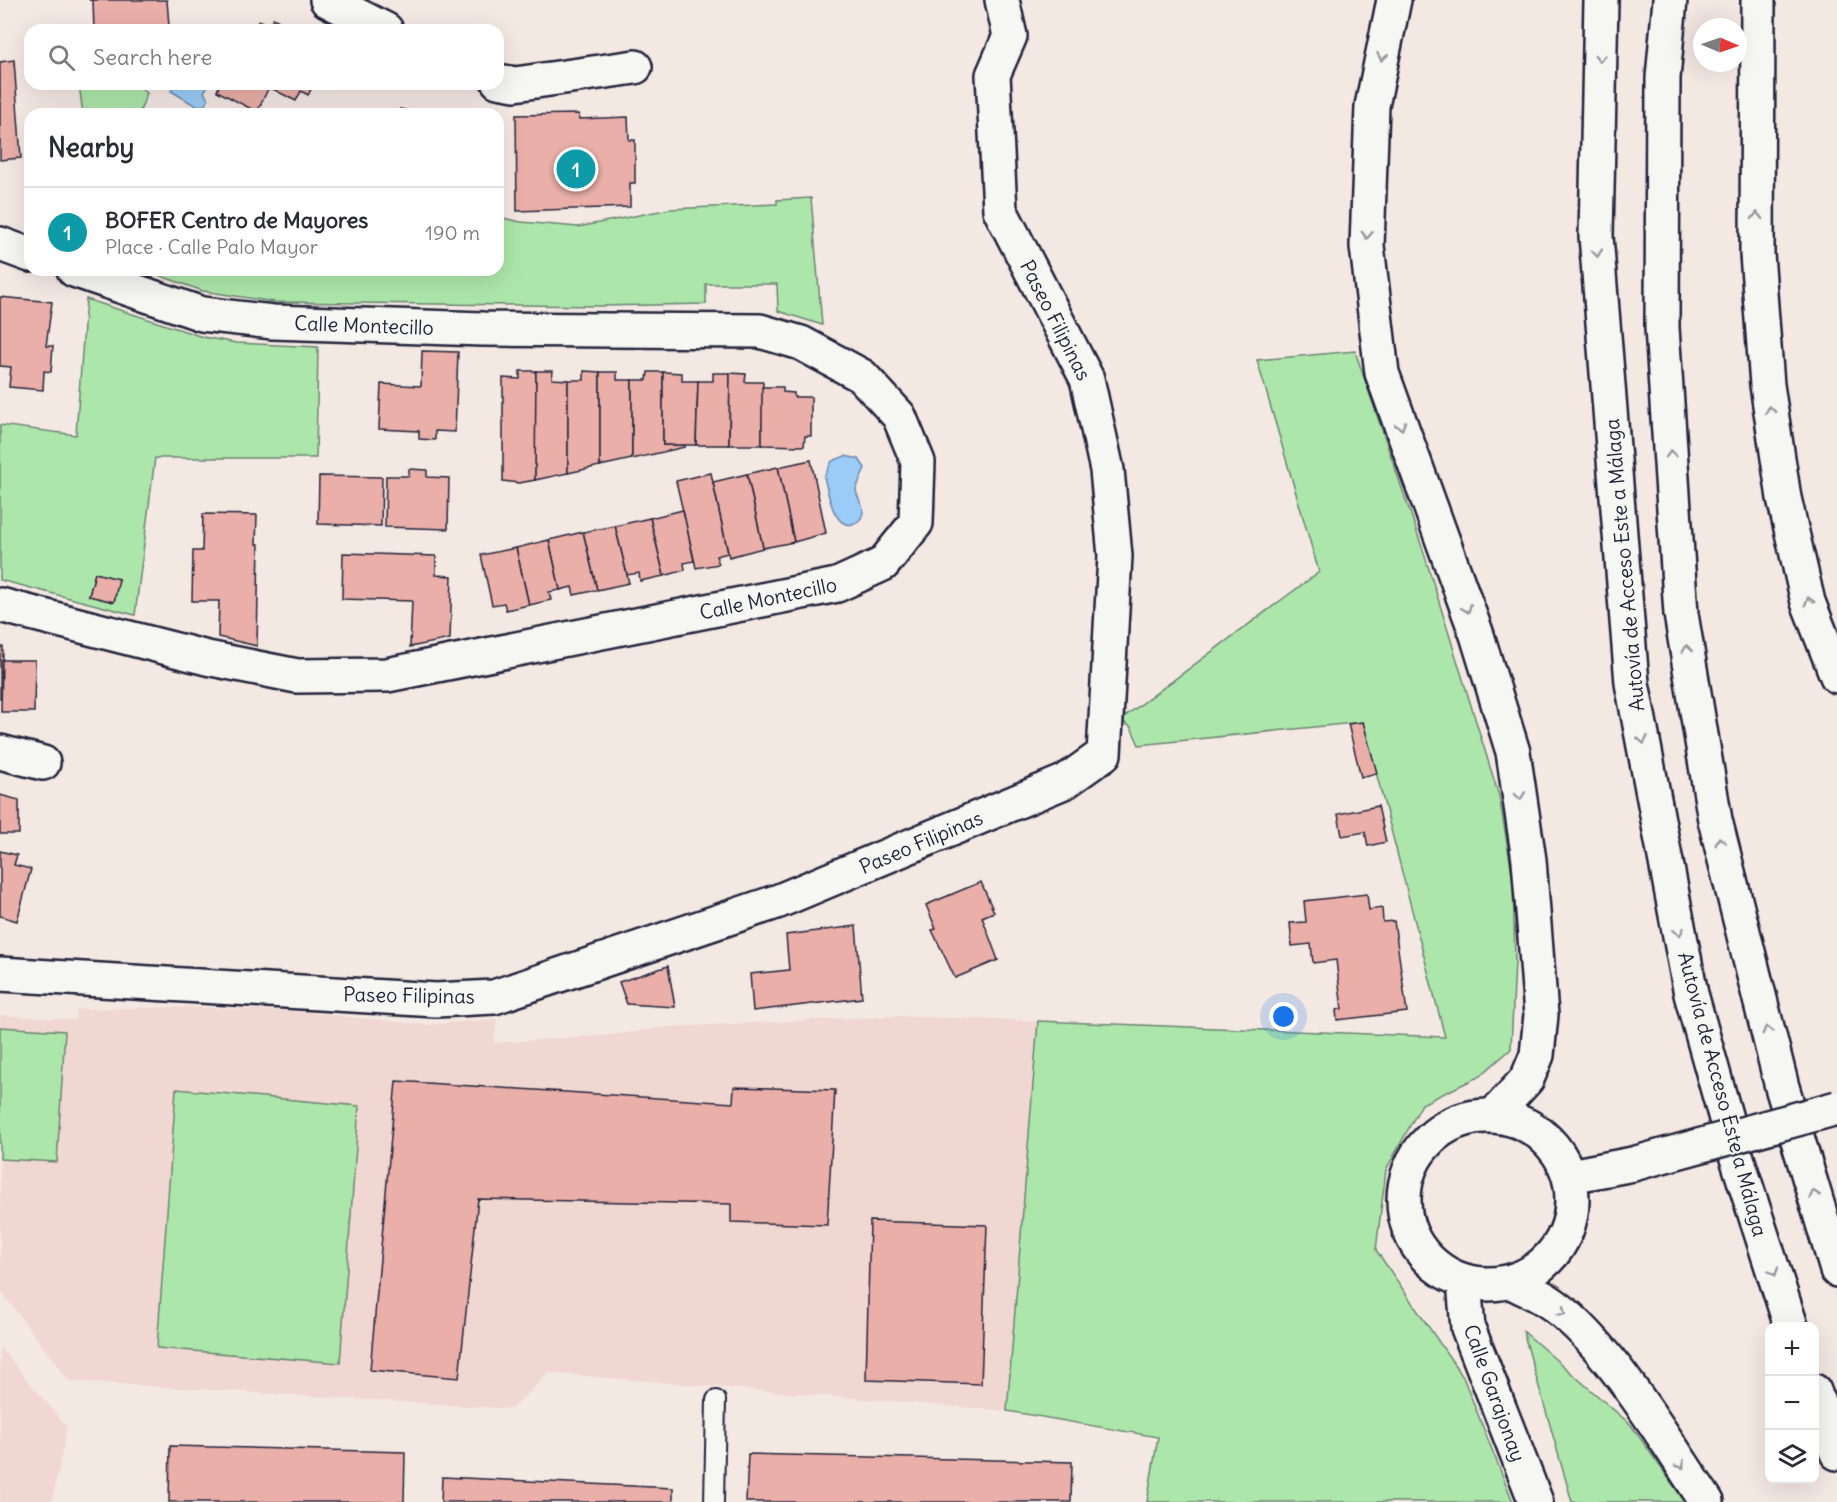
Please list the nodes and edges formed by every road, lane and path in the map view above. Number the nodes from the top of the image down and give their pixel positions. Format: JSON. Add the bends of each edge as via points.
{"nodes":[{"id":1,"x":327,"y":0,"type":"edge"},
{"id":2,"x":1002,"y":0,"type":"edge"},
{"id":3,"x":1394,"y":0,"type":"edge"},
{"id":4,"x":1601,"y":0,"type":"edge"},
{"id":5,"x":1670,"y":0,"type":"edge"},
{"id":6,"x":1758,"y":0,"type":"edge"},
{"id":7,"x":374,"y":24,"type":"edge"},
{"id":8,"x":634,"y":67,"type":"dead end"},
{"id":9,"x":504,"y":82,"type":"edge"},
{"id":10,"x":0,"y":244,"type":"edge"},
{"id":11,"x":24,"y":253,"type":"edge"},
{"id":12,"x":91,"y":276,"type":"edge"},
{"id":13,"x":0,"y":605,"type":"edge"},
{"id":14,"x":1837,"y":676,"type":"edge"},
{"id":15,"x":0,"y":752,"type":"edge"},
{"id":16,"x":43,"y":763,"type":"dead end"},
{"id":17,"x":0,"y":974,"type":"edge"},
{"id":18,"x":1837,"y":1108,"type":"edge"},
{"id":19,"x":1494,"y":1115,"type":"junction"},
{"id":20,"x":1570,"y":1176,"type":"junction"},
{"id":21,"x":1837,"y":1270,"type":"edge"},
{"id":22,"x":1464,"y":1282,"type":"junction"},
{"id":23,"x":1512,"y":1282,"type":"junction"},
{"id":24,"x":1790,"y":1322,"type":"edge"},
{"id":25,"x":716,"y":1400,"type":"dead end"},
{"id":26,"x":1819,"y":1402,"type":"edge"},
{"id":27,"x":1837,"y":1453,"type":"edge"},
{"id":28,"x":714,"y":1502,"type":"edge"},
{"id":29,"x":1536,"y":1502,"type":"edge"},
{"id":30,"x":1707,"y":1502,"type":"edge"}],
"edges":[{"from":1,"to":7,"type":"main road"},
{"from":2,"to":17,"type":"main road","name":"Paseo Filipinas","via":[[1011,36],[993,75],[1000,210],[1088,379],[1107,470],[1115,556],[1104,754],[1066,780],[790,897],[494,997],[436,1000]]},
{"from":3,"to":19,"type":"main road","one_way":true,"via":[[1372,106],[1367,246],[1382,373],[1477,635],[1513,752],[1529,860],[1541,1015],[1537,1055],[1527,1079]]},
{"from":4,"to":24,"type":"main road","name":"Autovía de Acceso Este a Málaga","one_way":true,"via":[[1596,236],[1632,682],[1691,994],[1737,1158]]},
{"from":21,"to":5,"type":"main road","one_way":true,"via":[[1782,1087],[1715,820],[1682,614],[1662,328],[1663,78]]},
{"from":14,"to":6,"type":"main road","one_way":true,"via":[[1806,591],[1784,498],[1767,385],[1757,254]]},
{"from":8,"to":9,"type":"main road","via":[[515,84]]},
{"from":10,"to":11,"type":"main road"},
{"from":12,"to":13,"type":"main road","name":"Calle Montecillo","via":[[202,314],[261,320],[483,329],[760,331],[801,343],[862,376],[899,416],[918,462],[916,523],[883,564],[837,585],[387,675],[297,676],[207,658]]},
{"from":15,"to":16,"type":"main road"},
{"from":18,"to":20,"type":"main road","bridge":true,"via":[[1633,1164]]},
{"from":19,"to":20,"type":"main road","via":[[1520,1121],[1541,1134],[1558,1153]]},
{"from":19,"to":22,"type":"main road","via":[[1467,1118],[1442,1129],[1421,1148],[1408,1172],[1403,1199],[1407,1226],[1420,1251],[1440,1270]]},
{"from":20,"to":23,"type":"main road","via":[[1573,1202],[1568,1229],[1555,1253],[1536,1271]]},
{"from":22,"to":23,"type":"main road"},
{"from":22,"to":29,"type":"main road","name":"Calle Garajonay","via":[[1468,1328]]},
{"from":23,"to":30,"type":"main road","one_way":true,"via":[[1545,1299],[1577,1324],[1605,1355]]},
{"from":25,"to":28,"type":"lane"},
{"from":26,"to":27,"type":"main road"}]}
